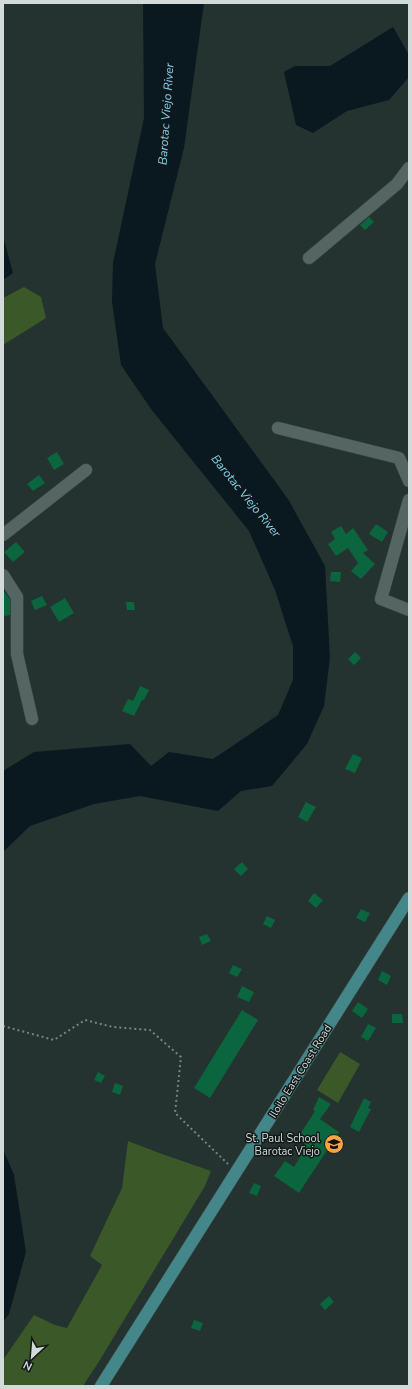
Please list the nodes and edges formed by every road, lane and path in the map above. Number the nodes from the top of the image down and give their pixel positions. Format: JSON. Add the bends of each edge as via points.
{"nodes":[{"id":1,"x":409,"y":168,"type":"edge"},
{"id":2,"x":309,"y":258,"type":"dead end"},
{"id":3,"x":278,"y":428,"type":"dead end"},
{"id":4,"x":86,"y":470,"type":"dead end"},
{"id":5,"x":409,"y":481,"type":"edge"},
{"id":6,"x":409,"y":500,"type":"edge"},
{"id":7,"x":3,"y":535,"type":"edge"},
{"id":8,"x":3,"y":575,"type":"edge"},
{"id":9,"x":409,"y":610,"type":"edge"},
{"id":10,"x":32,"y":719,"type":"dead end"},
{"id":11,"x":409,"y":898,"type":"edge"},
{"id":12,"x":3,"y":1026,"type":"edge"},
{"id":13,"x":236,"y":1172,"type":"junction"},
{"id":14,"x":100,"y":1386,"type":"edge"}],
"edges":[{"from":1,"to":2,"type":"street","via":[[397,184]]},
{"from":3,"to":5,"type":"street","via":[[399,458]]},
{"from":4,"to":7,"type":"street"},
{"from":6,"to":9,"type":"street","via":[[381,599]]},
{"from":8,"to":10,"type":"street","via":[[17,597],[17,654]]},
{"from":11,"to":13,"type":"main road","name":"Iloilo East Coast Road"},
{"from":12,"to":13,"type":"path","via":[[54,1040],[85,1020],[113,1027],[150,1030],[181,1057],[175,1113]]},
{"from":13,"to":14,"type":"main road","name":"Iloilo East Coast Road"}]}
